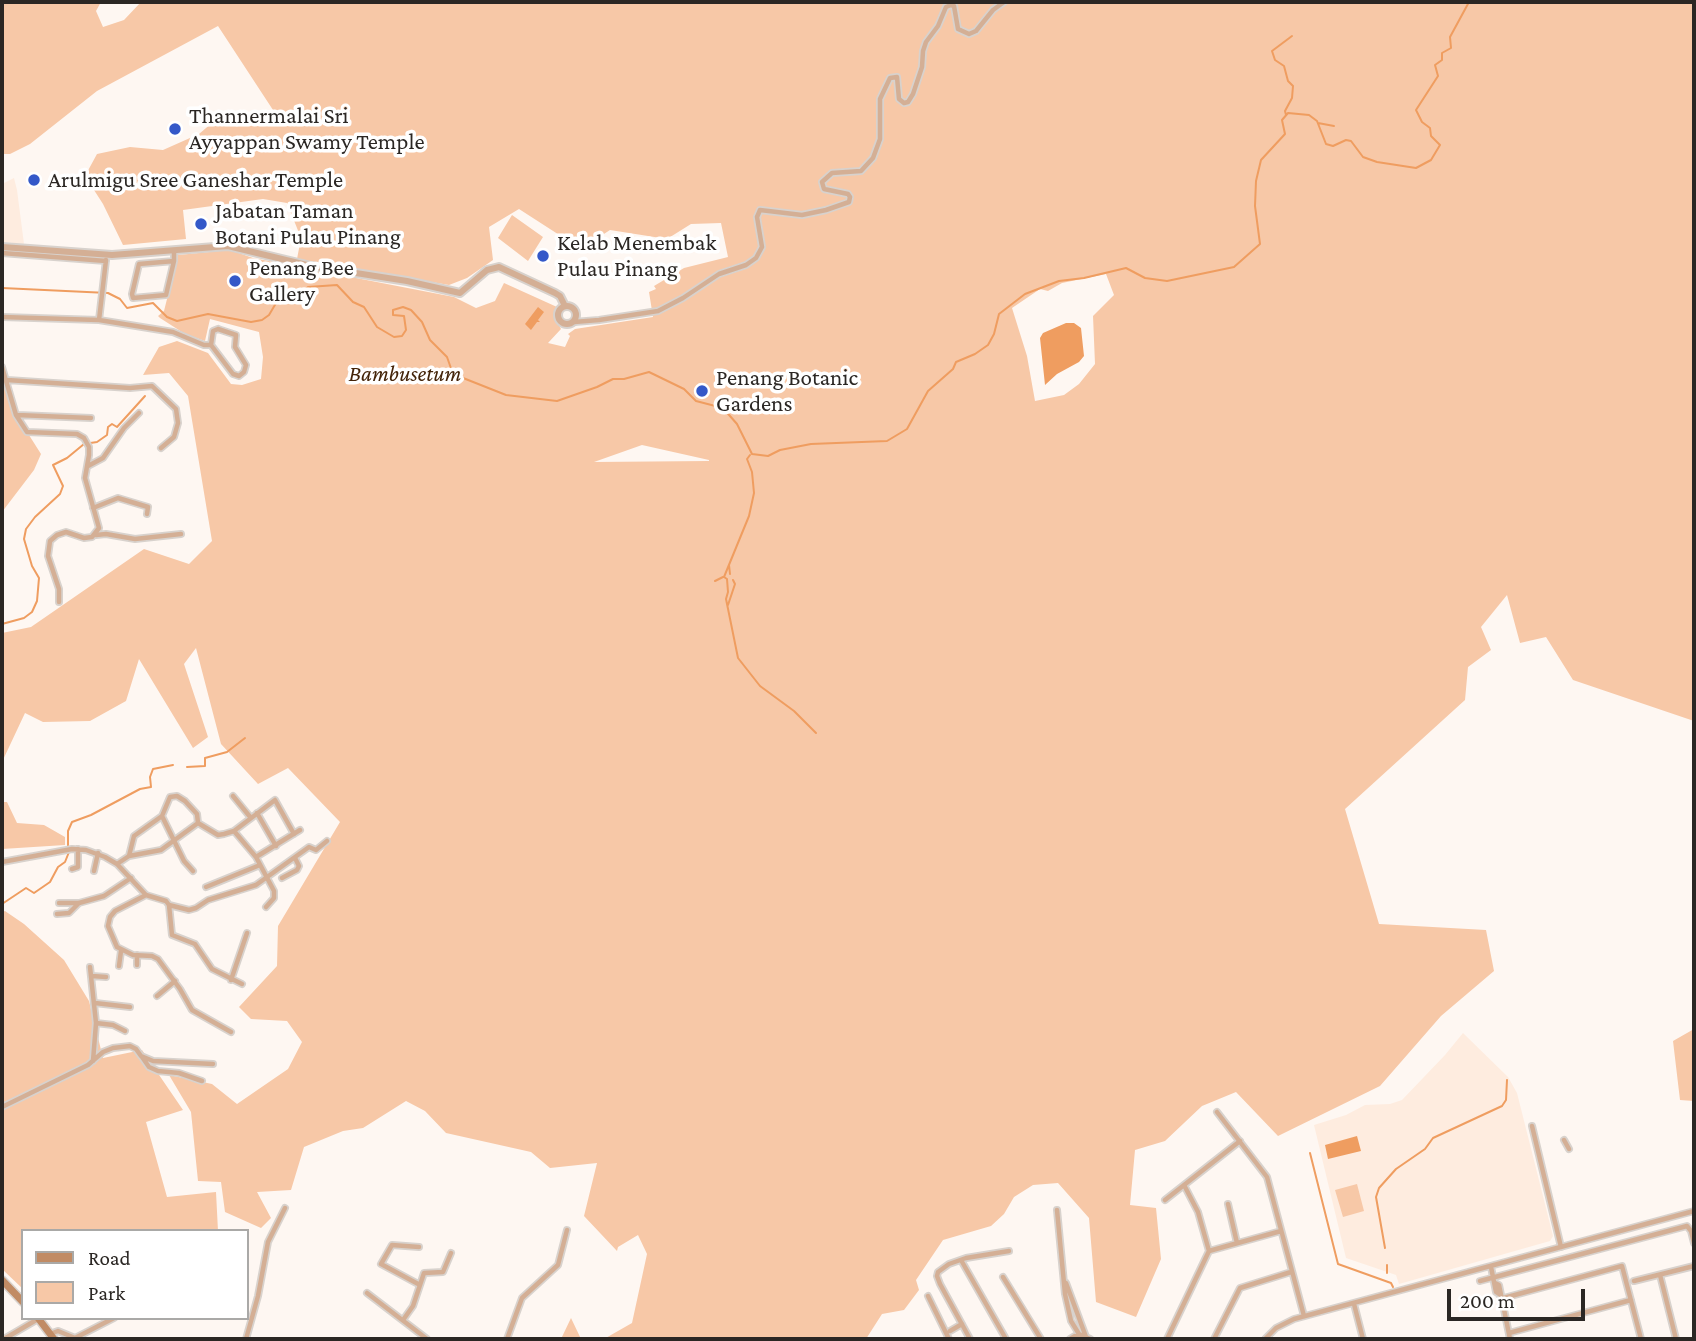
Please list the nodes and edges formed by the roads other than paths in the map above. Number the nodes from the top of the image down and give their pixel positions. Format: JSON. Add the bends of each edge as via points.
{"nodes":[{"id":1,"x":1004,"y":2,"type":"edge"},
{"id":2,"x":2,"y":247,"type":"edge"},
{"id":3,"x":174,"y":251,"type":"junction"},
{"id":4,"x":2,"y":253,"type":"edge"},
{"id":5,"x":106,"y":258,"type":"junction"},
{"id":6,"x":174,"y":261,"type":"junction"},
{"id":7,"x":565,"y":306,"type":"junction"},
{"id":8,"x":2,"y":317,"type":"edge"},
{"id":9,"x":99,"y":320,"type":"junction"},
{"id":10,"x":574,"y":321,"type":"junction"},
{"id":11,"x":211,"y":345,"type":"junction"},
{"id":12,"x":2,"y":367,"type":"edge"},
{"id":13,"x":7,"y":380,"type":"junction"},
{"id":14,"x":139,"y":413,"type":"dead end"},
{"id":15,"x":16,"y":415,"type":"junction"},
{"id":16,"x":91,"y":418,"type":"dead end"},
{"id":17,"x":161,"y":448,"type":"dead end"},
{"id":18,"x":87,"y":466,"type":"junction"},
{"id":19,"x":93,"y":508,"type":"junction"},
{"id":20,"x":148,"y":514,"type":"dead end"},
{"id":21,"x":99,"y":528,"type":"junction"},
{"id":22,"x":106,"y":534,"type":"junction"},
{"id":23,"x":181,"y":534,"type":"dead end"},
{"id":24,"x":95,"y":535,"type":"junction"},
{"id":25,"x":60,"y":602,"type":"dead end"},
{"id":26,"x":233,"y":796,"type":"dead end"},
{"id":27,"x":257,"y":813,"type":"junction"},
{"id":28,"x":162,"y":816,"type":"junction"},
{"id":29,"x":251,"y":818,"type":"junction"},
{"id":30,"x":198,"y":823,"type":"junction"},
{"id":31,"x":300,"y":830,"type":"dead end"},
{"id":32,"x":234,"y":831,"type":"junction"},
{"id":33,"x":294,"y":834,"type":"junction"},
{"id":34,"x":327,"y":841,"type":"dead end"},
{"id":35,"x":174,"y":842,"type":"junction"},
{"id":36,"x":276,"y":846,"type":"junction"},
{"id":37,"x":75,"y":849,"type":"junction"},
{"id":38,"x":98,"y":853,"type":"junction"},
{"id":39,"x":129,"y":856,"type":"junction"},
{"id":40,"x":256,"y":857,"type":"junction"},
{"id":41,"x":295,"y":858,"type":"junction"},
{"id":42,"x":2,"y":862,"type":"edge"},
{"id":43,"x":117,"y":864,"type":"junction"},
{"id":44,"x":260,"y":865,"type":"junction"},
{"id":45,"x":72,"y":869,"type":"dead end"},
{"id":46,"x":94,"y":871,"type":"dead end"},
{"id":47,"x":193,"y":871,"type":"dead end"},
{"id":48,"x":266,"y":877,"type":"junction"},
{"id":49,"x":131,"y":878,"type":"junction"},
{"id":50,"x":282,"y":878,"type":"dead end"},
{"id":51,"x":206,"y":887,"type":"dead end"},
{"id":52,"x":146,"y":895,"type":"junction"},
{"id":53,"x":58,"y":903,"type":"dead end"},
{"id":54,"x":79,"y":903,"type":"junction"},
{"id":55,"x":169,"y":905,"type":"junction"},
{"id":56,"x":266,"y":907,"type":"dead end"},
{"id":57,"x":57,"y":914,"type":"dead end"},
{"id":58,"x":247,"y":933,"type":"dead end"},
{"id":59,"x":121,"y":951,"type":"junction"},
{"id":60,"x":137,"y":955,"type":"junction"},
{"id":61,"x":136,"y":965,"type":"dead end"},
{"id":62,"x":119,"y":966,"type":"dead end"},
{"id":63,"x":89,"y":967,"type":"dead end"},
{"id":64,"x":92,"y":976,"type":"junction"},
{"id":65,"x":106,"y":977,"type":"dead end"},
{"id":66,"x":231,"y":980,"type":"junction"},
{"id":67,"x":175,"y":981,"type":"junction"},
{"id":68,"x":242,"y":984,"type":"dead end"},
{"id":69,"x":157,"y":996,"type":"dead end"},
{"id":70,"x":95,"y":1003,"type":"junction"},
{"id":71,"x":130,"y":1007,"type":"dead end"},
{"id":72,"x":96,"y":1023,"type":"junction"},
{"id":73,"x":125,"y":1031,"type":"dead end"},
{"id":74,"x":231,"y":1032,"type":"dead end"},
{"id":75,"x":141,"y":1056,"type":"junction"},
{"id":76,"x":92,"y":1062,"type":"junction"},
{"id":77,"x":213,"y":1064,"type":"dead end"},
{"id":78,"x":202,"y":1081,"type":"dead end"},
{"id":79,"x":2,"y":1107,"type":"edge"},
{"id":80,"x":1217,"y":1112,"type":"dead end"},
{"id":81,"x":1532,"y":1126,"type":"dead end"},
{"id":82,"x":1564,"y":1140,"type":"dead end"},
{"id":83,"x":1240,"y":1141,"type":"junction"},
{"id":84,"x":1569,"y":1149,"type":"dead end"},
{"id":85,"x":1184,"y":1185,"type":"junction"},
{"id":86,"x":1165,"y":1200,"type":"dead end"},
{"id":87,"x":1227,"y":1204,"type":"dead end"},
{"id":88,"x":285,"y":1208,"type":"dead end"},
{"id":89,"x":1057,"y":1210,"type":"dead end"},
{"id":90,"x":1694,"y":1211,"type":"edge"},
{"id":91,"x":567,"y":1230,"type":"dead end"},
{"id":92,"x":1281,"y":1231,"type":"junction"},
{"id":93,"x":1237,"y":1243,"type":"junction"},
{"id":94,"x":1694,"y":1243,"type":"edge"},
{"id":95,"x":419,"y":1247,"type":"dead end"},
{"id":96,"x":1561,"y":1247,"type":"junction"},
{"id":97,"x":1009,"y":1251,"type":"dead end"},
{"id":98,"x":1209,"y":1251,"type":"junction"},
{"id":99,"x":451,"y":1253,"type":"dead end"},
{"id":100,"x":961,"y":1260,"type":"junction"},
{"id":101,"x":1694,"y":1266,"type":"edge"},
{"id":102,"x":1491,"y":1267,"type":"junction"},
{"id":103,"x":1292,"y":1272,"type":"junction"},
{"id":104,"x":1660,"y":1275,"type":"junction"},
{"id":105,"x":1003,"y":1277,"type":"dead end"},
{"id":106,"x":2,"y":1280,"type":"edge"},
{"id":107,"x":1495,"y":1280,"type":"junction"},
{"id":108,"x":1480,"y":1281,"type":"dead end"},
{"id":109,"x":1634,"y":1281,"type":"dead end"},
{"id":110,"x":420,"y":1285,"type":"junction"},
{"id":111,"x":367,"y":1293,"type":"dead end"},
{"id":112,"x":928,"y":1296,"type":"dead end"},
{"id":113,"x":1500,"y":1296,"type":"junction"},
{"id":114,"x":21,"y":1300,"type":"edge"},
{"id":115,"x":1632,"y":1300,"type":"junction"},
{"id":116,"x":1354,"y":1304,"type":"junction"},
{"id":117,"x":1304,"y":1316,"type":"junction"},
{"id":118,"x":35,"y":1320,"type":"edge"},
{"id":119,"x":40,"y":1320,"type":"edge"},
{"id":120,"x":110,"y":1320,"type":"edge"},
{"id":121,"x":403,"y":1320,"type":"junction"},
{"id":122,"x":962,"y":1324,"type":"junction"},
{"id":123,"x":950,"y":1331,"type":"dead end"},
{"id":124,"x":52,"y":1336,"type":"edge"},
{"id":125,"x":1510,"y":1336,"type":"edge"},
{"id":126,"x":4,"y":1339,"type":"edge"},
{"id":127,"x":246,"y":1339,"type":"edge"},
{"id":128,"x":427,"y":1339,"type":"edge"},
{"id":129,"x":507,"y":1339,"type":"edge"},
{"id":130,"x":949,"y":1339,"type":"edge"},
{"id":131,"x":970,"y":1339,"type":"edge"},
{"id":132,"x":1006,"y":1339,"type":"edge"},
{"id":133,"x":1041,"y":1339,"type":"edge"},
{"id":134,"x":1070,"y":1339,"type":"edge"},
{"id":135,"x":1086,"y":1339,"type":"edge"},
{"id":136,"x":1167,"y":1339,"type":"edge"},
{"id":137,"x":1214,"y":1339,"type":"edge"},
{"id":138,"x":1265,"y":1339,"type":"edge"},
{"id":139,"x":1363,"y":1339,"type":"edge"},
{"id":140,"x":1641,"y":1339,"type":"edge"},
{"id":141,"x":1676,"y":1339,"type":"edge"}],
"edges":[{"from":1,"to":10,"type":"street","via":[[969,34],[958,29],[954,6],[946,7],[922,51],[922,68],[908,102],[899,99],[897,77],[890,78],[880,99],[877,152],[861,171],[832,173],[822,182],[824,189],[848,194],[849,202],[802,215],[760,210],[762,247],[746,265],[719,274],[657,311]]},
{"from":2,"to":5,"type":"street"},
{"from":3,"to":5,"type":"street"},
{"from":3,"to":6,"type":"street"},
{"from":3,"to":7,"type":"street","via":[[228,246],[460,293],[492,267],[499,267],[555,293]]},
{"from":4,"to":5,"type":"street"},
{"from":5,"to":9,"type":"street"},
{"from":6,"to":6,"type":"street","via":[[166,296],[133,298],[140,264]]},
{"from":7,"to":10,"type":"street","via":[[575,310]]},
{"from":7,"to":10,"type":"street","via":[[558,319],[565,324]]},
{"from":8,"to":9,"type":"street"},
{"from":9,"to":11,"type":"street","via":[[173,332]]},
{"from":11,"to":11,"type":"street","via":[[233,374],[244,372],[246,365],[235,347],[234,333],[214,330]]},
{"from":12,"to":13,"type":"street"},
{"from":13,"to":15,"type":"street"},
{"from":13,"to":17,"type":"street","via":[[152,386],[176,409],[174,437]]},
{"from":14,"to":18,"type":"street","via":[[103,458]]},
{"from":15,"to":16,"type":"street"},
{"from":15,"to":18,"type":"street","via":[[27,432],[77,434],[88,445]]},
{"from":18,"to":19,"type":"street","via":[[85,478]]},
{"from":19,"to":20,"type":"street","via":[[118,498],[148,507]]},
{"from":19,"to":21,"type":"street"},
{"from":21,"to":22,"type":"street"},
{"from":21,"to":24,"type":"street"},
{"from":22,"to":23,"type":"street","via":[[135,539]]},
{"from":22,"to":24,"type":"street"},
{"from":24,"to":25,"type":"street","via":[[84,538],[66,532],[51,541],[48,556]]},
{"from":26,"to":29,"type":"street"},
{"from":27,"to":29,"type":"street"},
{"from":27,"to":33,"type":"street","via":[[276,801]]},
{"from":27,"to":36,"type":"street"},
{"from":28,"to":30,"type":"street","via":[[168,799],[177,796],[197,814]]},
{"from":28,"to":35,"type":"street"},
{"from":28,"to":39,"type":"street","via":[[134,836]]},
{"from":29,"to":32,"type":"street"},
{"from":30,"to":32,"type":"street","via":[[218,835]]},
{"from":30,"to":35,"type":"street"},
{"from":31,"to":33,"type":"street"},
{"from":32,"to":40,"type":"street"},
{"from":33,"to":36,"type":"street"},
{"from":34,"to":41,"type":"street"},
{"from":35,"to":39,"type":"street","via":[[161,850]]},
{"from":35,"to":47,"type":"street"},
{"from":36,"to":40,"type":"street"},
{"from":37,"to":38,"type":"street"},
{"from":37,"to":42,"type":"street"},
{"from":37,"to":45,"type":"street","via":[[78,867]]},
{"from":38,"to":43,"type":"street"},
{"from":38,"to":46,"type":"street"},
{"from":39,"to":43,"type":"street"},
{"from":40,"to":44,"type":"street"},
{"from":41,"to":48,"type":"street"},
{"from":41,"to":50,"type":"street","via":[[297,870]]},
{"from":43,"to":49,"type":"street"},
{"from":44,"to":48,"type":"street"},
{"from":44,"to":51,"type":"street"},
{"from":48,"to":55,"type":"street","via":[[197,908]]},
{"from":48,"to":56,"type":"street","via":[[275,895]]},
{"from":49,"to":52,"type":"street"},
{"from":49,"to":54,"type":"street","via":[[104,896]]},
{"from":52,"to":55,"type":"street"},
{"from":52,"to":59,"type":"street","via":[[110,917],[110,931]]},
{"from":53,"to":54,"type":"street"},
{"from":54,"to":57,"type":"street","via":[[74,910]]},
{"from":55,"to":66,"type":"street","via":[[172,935],[195,944],[212,969]]},
{"from":58,"to":66,"type":"street"},
{"from":59,"to":60,"type":"street"},
{"from":59,"to":62,"type":"street"},
{"from":60,"to":61,"type":"street"},
{"from":60,"to":67,"type":"street","via":[[158,959]]},
{"from":63,"to":64,"type":"street"},
{"from":64,"to":65,"type":"street"},
{"from":64,"to":70,"type":"street"},
{"from":66,"to":68,"type":"street"},
{"from":67,"to":69,"type":"street"},
{"from":67,"to":74,"type":"street","via":[[192,1010]]},
{"from":70,"to":71,"type":"street"},
{"from":70,"to":72,"type":"street"},
{"from":72,"to":73,"type":"street"},
{"from":72,"to":76,"type":"street"},
{"from":75,"to":76,"type":"street","via":[[130,1046],[113,1048]]},
{"from":75,"to":77,"type":"street","via":[[153,1061]]},
{"from":75,"to":78,"type":"street","via":[[158,1071]]},
{"from":76,"to":79,"type":"street"},
{"from":80,"to":83,"type":"street"},
{"from":81,"to":96,"type":"street"},
{"from":82,"to":84,"type":"street"},
{"from":83,"to":85,"type":"street"},
{"from":83,"to":92,"type":"street","via":[[1268,1177]]},
{"from":85,"to":86,"type":"street"},
{"from":85,"to":98,"type":"street","via":[[1198,1212]]},
{"from":87,"to":93,"type":"street"},
{"from":88,"to":127,"type":"street","via":[[268,1242]]},
{"from":89,"to":135,"type":"street","via":[[1064,1280]]},
{"from":90,"to":96,"type":"street"},
{"from":91,"to":129,"type":"street","via":[[558,1265],[522,1298]]},
{"from":92,"to":93,"type":"street"},
{"from":92,"to":103,"type":"street"},
{"from":93,"to":98,"type":"street"},
{"from":94,"to":107,"type":"street","via":[[1689,1227]]},
{"from":95,"to":110,"type":"street","via":[[392,1245],[381,1264]]},
{"from":96,"to":102,"type":"street"},
{"from":97,"to":100,"type":"street"},
{"from":98,"to":136,"type":"street"},
{"from":99,"to":110,"type":"street","via":[[443,1272],[425,1272]]},
{"from":100,"to":122,"type":"street","via":[[942,1267],[937,1276]]},
{"from":100,"to":132,"type":"street"},
{"from":101,"to":104,"type":"street"},
{"from":102,"to":107,"type":"street"},
{"from":102,"to":116,"type":"street"},
{"from":103,"to":117,"type":"street"},
{"from":103,"to":137,"type":"street","via":[[1240,1288]]},
{"from":104,"to":109,"type":"street"},
{"from":104,"to":141,"type":"street"},
{"from":105,"to":133,"type":"street"},
{"from":106,"to":114,"type":"main road"},
{"from":107,"to":108,"type":"street"},
{"from":107,"to":113,"type":"street"},
{"from":110,"to":121,"type":"street"},
{"from":111,"to":121,"type":"street"},
{"from":112,"to":130,"type":"street"},
{"from":113,"to":115,"type":"street","via":[[1622,1266]]},
{"from":113,"to":125,"type":"street"},
{"from":115,"to":125,"type":"street"},
{"from":115,"to":140,"type":"street"},
{"from":116,"to":117,"type":"street"},
{"from":116,"to":139,"type":"street"},
{"from":117,"to":138,"type":"street","via":[[1276,1328]]},
{"from":118,"to":126,"type":"street"},
{"from":119,"to":124,"type":"main road"},
{"from":120,"to":124,"type":"street","via":[[75,1338],[58,1331]]},
{"from":121,"to":128,"type":"street"},
{"from":122,"to":123,"type":"street"},
{"from":122,"to":131,"type":"street"},
{"from":134,"to":135,"type":"street"}]}
